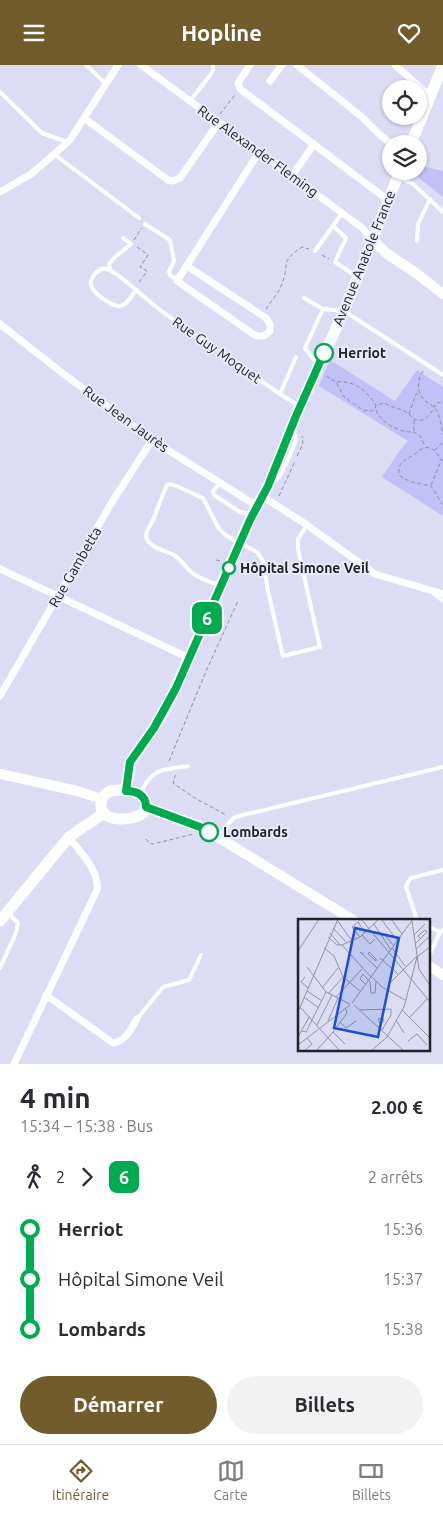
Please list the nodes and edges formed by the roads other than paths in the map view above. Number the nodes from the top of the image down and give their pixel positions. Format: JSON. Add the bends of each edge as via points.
{"nodes":[{"id":1,"x":86,"y":65,"type":"edge"},
{"id":2,"x":118,"y":65,"type":"edge"},
{"id":3,"x":141,"y":65,"type":"edge"},
{"id":4,"x":213,"y":65,"type":"edge"},
{"id":5,"x":250,"y":65,"type":"edge"},
{"id":6,"x":282,"y":65,"type":"edge"},
{"id":7,"x":297,"y":65,"type":"edge"},
{"id":8,"x":395,"y":65,"type":"edge"},
{"id":9,"x":443,"y":65,"type":"edge"},
{"id":10,"x":270,"y":81,"type":"dead end"},
{"id":11,"x":106,"y":84,"type":"junction"},
{"id":12,"x":0,"y":91,"type":"edge"},
{"id":13,"x":430,"y":96,"type":"junction"},
{"id":14,"x":190,"y":101,"type":"junction"},
{"id":15,"x":84,"y":118,"type":"junction"},
{"id":16,"x":218,"y":121,"type":"junction"},
{"id":17,"x":415,"y":135,"type":"edge"},
{"id":18,"x":382,"y":137,"type":"edge"},
{"id":19,"x":67,"y":142,"type":"junction"},
{"id":20,"x":314,"y":144,"type":"junction"},
{"id":21,"x":259,"y":152,"type":"junction"},
{"id":22,"x":54,"y":155,"type":"junction"},
{"id":23,"x":292,"y":176,"type":"junction"},
{"id":24,"x":396,"y":180,"type":"edge"},
{"id":25,"x":407,"y":180,"type":"edge"},
{"id":26,"x":0,"y":192,"type":"edge"},
{"id":27,"x":430,"y":199,"type":"junction"},
{"id":28,"x":388,"y":200,"type":"junction"},
{"id":29,"x":443,"y":212,"type":"edge"},
{"id":30,"x":342,"y":213,"type":"junction"},
{"id":31,"x":139,"y":218,"type":"dead end"},
{"id":32,"x":145,"y":224,"type":"road end"},
{"id":33,"x":333,"y":225,"type":"junction"},
{"id":34,"x":123,"y":238,"type":"dead end"},
{"id":35,"x":372,"y":239,"type":"junction"},
{"id":36,"x":417,"y":241,"type":"dead end"},
{"id":37,"x":315,"y":251,"type":"road end"},
{"id":38,"x":187,"y":266,"type":"junction"},
{"id":39,"x":110,"y":269,"type":"junction"},
{"id":40,"x":180,"y":277,"type":"junction"},
{"id":41,"x":357,"y":277,"type":"junction"},
{"id":42,"x":135,"y":290,"type":"junction"},
{"id":43,"x":443,"y":294,"type":"edge"},
{"id":44,"x":304,"y":299,"type":"dead end"},
{"id":45,"x":323,"y":309,"type":"junction"},
{"id":46,"x":344,"y":311,"type":"junction"},
{"id":47,"x":0,"y":323,"type":"edge"},
{"id":48,"x":296,"y":357,"type":"dead end"},
{"id":49,"x":318,"y":368,"type":"junction"},
{"id":50,"x":443,"y":375,"type":"edge"},
{"id":51,"x":280,"y":395,"type":"junction"},
{"id":52,"x":300,"y":406,"type":"junction"},
{"id":53,"x":152,"y":440,"type":"junction"},
{"id":54,"x":220,"y":483,"type":"junction"},
{"id":55,"x":260,"y":501,"type":"junction"},
{"id":56,"x":307,"y":525,"type":"junction"},
{"id":57,"x":240,"y":543,"type":"junction"},
{"id":58,"x":0,"y":569,"type":"edge"},
{"id":59,"x":221,"y":586,"type":"junction"},
{"id":60,"x":430,"y":591,"type":"junction"},
{"id":61,"x":443,"y":594,"type":"edge"},
{"id":62,"x":59,"y":596,"type":"junction"},
{"id":63,"x":443,"y":601,"type":"edge"},
{"id":64,"x":189,"y":658,"type":"junction"},
{"id":65,"x":0,"y":696,"type":"edge"},
{"id":66,"x":188,"y":766,"type":"dead end"},
{"id":67,"x":443,"y":767,"type":"edge"},
{"id":68,"x":0,"y":774,"type":"edge"},
{"id":69,"x":126,"y":791,"type":"junction"},
{"id":70,"x":140,"y":794,"type":"junction"},
{"id":71,"x":102,"y":799,"type":"junction"},
{"id":72,"x":146,"y":807,"type":"junction"},
{"id":73,"x":104,"y":813,"type":"junction"},
{"id":74,"x":69,"y":837,"type":"junction"},
{"id":75,"x":219,"y":838,"type":"junction"},
{"id":76,"x":443,"y":870,"type":"edge"},
{"id":77,"x":4,"y":917,"type":"edge"},
{"id":78,"x":351,"y":919,"type":"edge"},
{"id":79,"x":417,"y":919,"type":"edge"},
{"id":80,"x":441,"y":931,"type":"edge"},
{"id":81,"x":430,"y":954,"type":"edge"},
{"id":82,"x":201,"y":955,"type":"dead end"},
{"id":83,"x":0,"y":968,"type":"edge"},
{"id":84,"x":430,"y":968,"type":"edge"},
{"id":85,"x":443,"y":975,"type":"edge"},
{"id":86,"x":46,"y":995,"type":"junction"},
{"id":87,"x":137,"y":1019,"type":"joint"},
{"id":88,"x":14,"y":1064,"type":"edge"}],
"edges":[{"from":1,"to":11,"type":"lane"},
{"from":2,"to":11,"type":"street"},
{"from":3,"to":14,"type":"street","name":"Rue Alexander Fleming"},
{"from":4,"to":14,"type":"lane","via":[[214,70]]},
{"from":5,"to":20,"type":"street","via":[[238,83],[240,89]]},
{"from":6,"to":10,"type":"street"},
{"from":7,"to":18,"type":"street"},
{"from":8,"to":13,"type":"street"},
{"from":9,"to":13,"type":"main road"},
{"from":11,"to":15,"type":"street"},
{"from":12,"to":19,"type":"lane","via":[[42,133]]},
{"from":13,"to":17,"type":"main road"},
{"from":14,"to":16,"type":"street","name":"Rue Alexander Fleming"},
{"from":15,"to":16,"type":"street","via":[[172,181],[180,178]]},
{"from":15,"to":19,"type":"street"},
{"from":16,"to":21,"type":"street","name":"Rue Alexander Fleming"},
{"from":19,"to":22,"type":"street"},
{"from":20,"to":23,"type":"street"},
{"from":20,"to":28,"type":"street"},
{"from":21,"to":23,"type":"street","name":"Rue Alexander Fleming"},
{"from":21,"to":38,"type":"street"},
{"from":22,"to":26,"type":"street","via":[[31,174]]},
{"from":22,"to":31,"type":"lane"},
{"from":23,"to":30,"type":"street","name":"Rue Alexander Fleming"},
{"from":24,"to":28,"type":"main road","name":"Avenue Anatole France"},
{"from":25,"to":27,"type":"lane"},
{"from":27,"to":29,"type":"lane"},
{"from":27,"to":36,"type":"lane","via":[[418,224]]},
{"from":28,"to":35,"type":"main road","name":"Avenue Anatole France"},
{"from":30,"to":33,"type":"lane"},
{"from":30,"to":35,"type":"street","name":"Rue Alexander Fleming"},
{"from":32,"to":40,"type":"lane","via":[[170,240],[174,261],[170,275]]},
{"from":33,"to":37,"type":"lane"},
{"from":33,"to":41,"type":"lane","via":[[346,237],[335,262]]},
{"from":34,"to":39,"type":"lane","via":[[131,244],[114,258],[109,264]]},
{"from":35,"to":41,"type":"main road","name":"Avenue Anatole France"},
{"from":35,"to":43,"type":"street"},
{"from":38,"to":40,"type":"street"},
{"from":38,"to":40,"type":"street","via":[[262,315],[270,324],[270,331],[264,336],[256,336],[177,281]]},
{"from":39,"to":42,"type":"lane","name":"Rue Guy Moquet"},
{"from":39,"to":42,"type":"lane","via":[[97,271],[91,280],[93,291],[118,306],[125,304]]},
{"from":41,"to":46,"type":"main road","name":"Avenue Anatole France"},
{"from":42,"to":51,"type":"lane","name":"Rue Guy Moquet"},
{"from":44,"to":45,"type":"lane"},
{"from":45,"to":46,"type":"lane"},
{"from":45,"to":49,"type":"lane","via":[[305,348]]},
{"from":46,"to":49,"type":"main road","name":"Avenue Anatole France"},
{"from":46,"to":50,"type":"lane"},
{"from":47,"to":53,"type":"street","name":"Rue Jean Jaurès"},
{"from":48,"to":51,"type":"lane"},
{"from":49,"to":52,"type":"main road","name":"Avenue Anatole France"},
{"from":51,"to":52,"type":"lane","name":"Rue Guy Moquet"},
{"from":52,"to":55,"type":"main road","name":"Avenue Anatole France"},
{"from":53,"to":54,"type":"street","name":"Rue Jean Jaurès"},
{"from":53,"to":62,"type":"street","name":"Rue Gambetta","via":[[112,502]]},
{"from":54,"to":55,"type":"street","name":"Rue Jean Jaurès"},
{"from":54,"to":55,"type":"lane","via":[[213,491],[214,495],[240,512]]},
{"from":55,"to":56,"type":"street","name":"Rue Jean Jaurès"},
{"from":55,"to":57,"type":"main road","name":"Avenue Anatole France"},
{"from":56,"to":57,"type":"lane","via":[[298,539],[298,549],[320,647],[283,656],[263,561],[257,552]]},
{"from":56,"to":60,"type":"street","name":"Rue Jean Jaurès","via":[[376,574]]},
{"from":57,"to":59,"type":"main road","name":"Avenue Anatole France"},
{"from":57,"to":59,"type":"lane","via":[[219,529],[203,498],[174,485],[166,485],[146,537],[155,547],[181,561],[196,576]]},
{"from":58,"to":62,"type":"street"},
{"from":59,"to":64,"type":"main road","name":"Avenue Anatole France"},
{"from":60,"to":61,"type":"street","name":"Rue Jean Jaurès"},
{"from":60,"to":63,"type":"lane"},
{"from":62,"to":64,"type":"street"},
{"from":62,"to":65,"type":"street","name":"Rue Gambetta"},
{"from":64,"to":69,"type":"main road","name":"Avenue Anatole France","via":[[166,707],[130,762]]},
{"from":66,"to":70,"type":"lane","via":[[158,771],[150,777]]},
{"from":67,"to":75,"type":"lane","via":[[235,817]]},
{"from":68,"to":71,"type":"street"},
{"from":69,"to":70,"type":"main road"},
{"from":69,"to":71,"type":"main road","via":[[110,791]]},
{"from":70,"to":72,"type":"main road"},
{"from":71,"to":73,"type":"main road"},
{"from":72,"to":73,"type":"main road","via":[[136,818],[112,818]]},
{"from":72,"to":75,"type":"street","via":[[200,827]]},
{"from":73,"to":74,"type":"main road"},
{"from":74,"to":77,"type":"main road"},
{"from":74,"to":86,"type":"street","via":[[96,875],[98,885]]},
{"from":75,"to":78,"type":"street"},
{"from":76,"to":79,"type":"lane","via":[[411,878],[408,882],[406,887]]},
{"from":77,"to":83,"type":"lane","via":[[18,923]]},
{"from":80,"to":81,"type":"lane"},
{"from":82,"to":87,"type":"lane","via":[[189,981],[164,987]]},
{"from":84,"to":85,"type":"street"},
{"from":86,"to":87,"type":"street","via":[[113,1043],[125,1038]]},
{"from":86,"to":88,"type":"street"}]}
